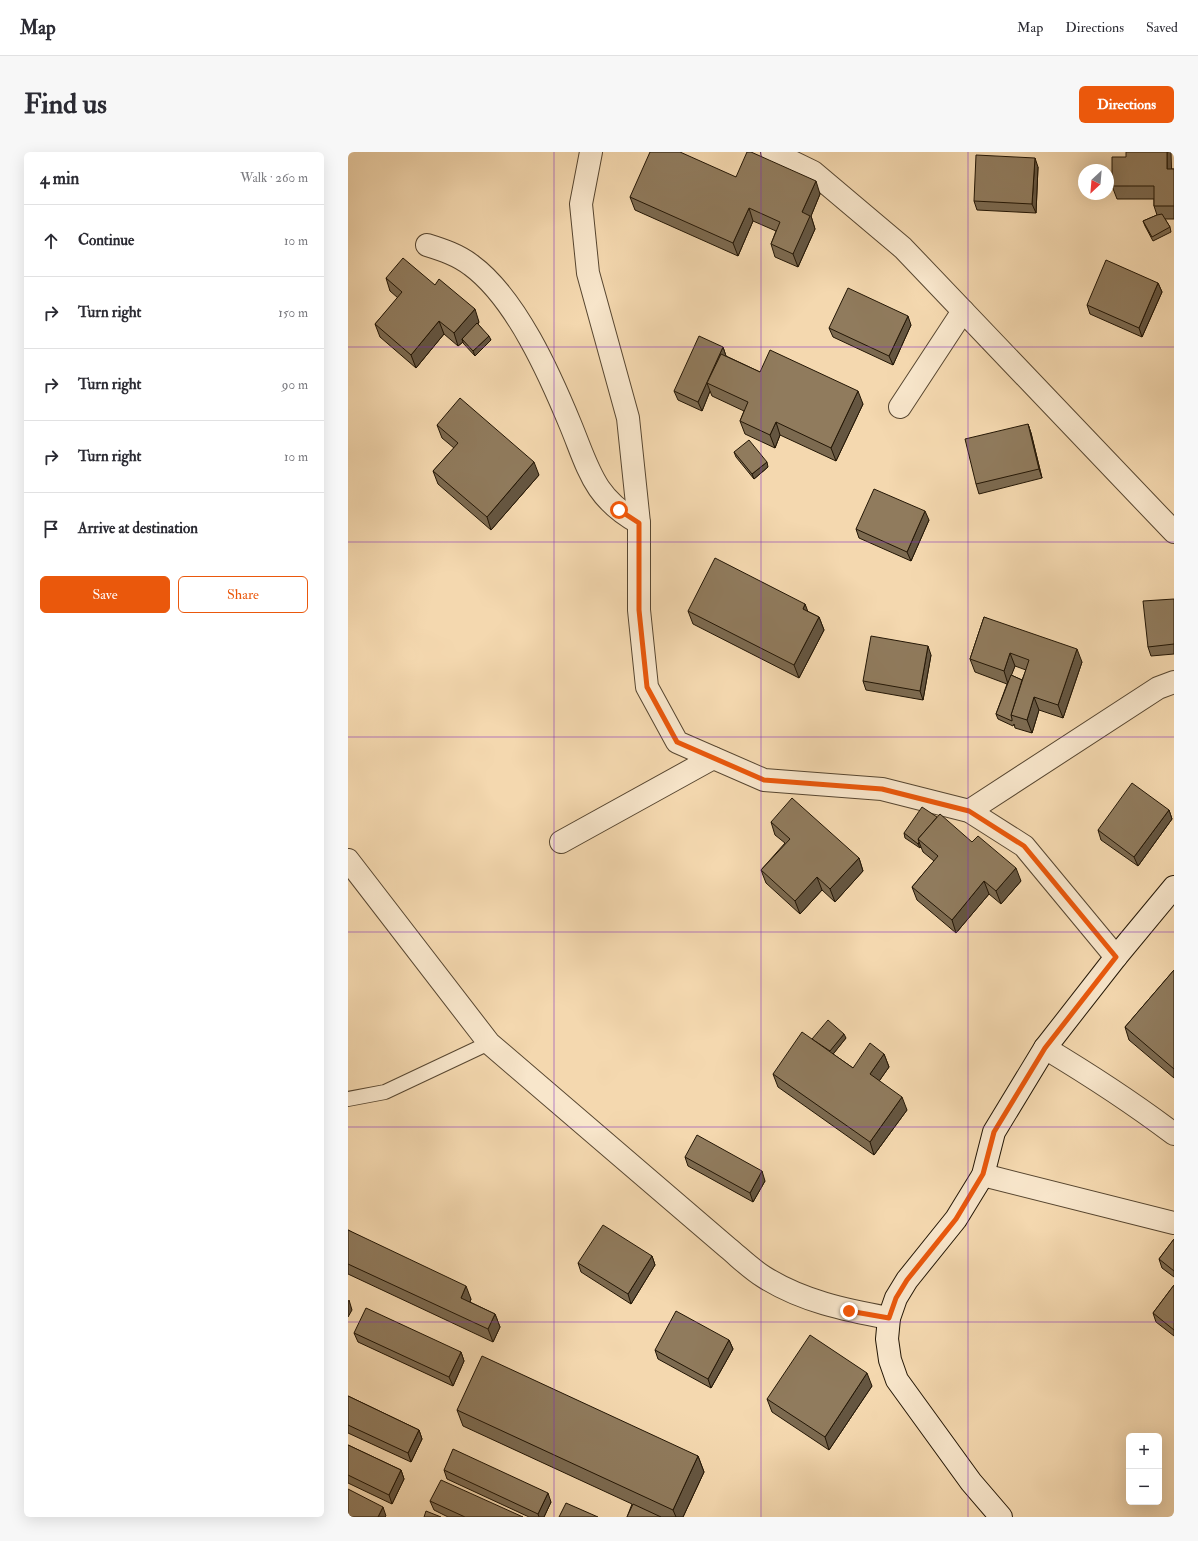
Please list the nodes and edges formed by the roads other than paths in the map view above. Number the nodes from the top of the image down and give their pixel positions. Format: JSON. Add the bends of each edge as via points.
{"nodes":[{"id":1,"x":591,"y":152,"type":"edge"},
{"id":2,"x":772,"y":152,"type":"edge"},
{"id":3,"x":428,"y":245,"type":"dead end"},
{"id":4,"x":963,"y":311,"type":"junction"},
{"id":5,"x":900,"y":407,"type":"dead end"},
{"id":6,"x":639,"y":523,"type":"junction"},
{"id":7,"x":1174,"y":532,"type":"edge"},
{"id":8,"x":1174,"y":682,"type":"edge"},
{"id":9,"x":713,"y":758,"type":"junction"},
{"id":10,"x":969,"y":811,"type":"junction"},
{"id":11,"x":561,"y":842,"type":"dead end"},
{"id":12,"x":348,"y":860,"type":"edge"},
{"id":13,"x":1174,"y":887,"type":"edge"},
{"id":14,"x":1116,"y":957,"type":"junction"},
{"id":15,"x":489,"y":1043,"type":"junction"},
{"id":16,"x":1045,"y":1048,"type":"junction"},
{"id":17,"x":348,"y":1099,"type":"edge"},
{"id":18,"x":1174,"y":1134,"type":"edge"},
{"id":19,"x":983,"y":1174,"type":"junction"},
{"id":20,"x":1174,"y":1223,"type":"edge"},
{"id":21,"x":889,"y":1318,"type":"junction"},
{"id":22,"x":1001,"y":1517,"type":"edge"}],
"edges":[{"from":1,"to":6,"type":"street","via":[[581,204],[588,273],[628,418]]},
{"from":2,"to":4,"type":"street","via":[[812,172],[903,248]]},
{"from":3,"to":6,"type":"street","via":[[450,253],[471,265],[490,281],[506,300],[530,338],[571,425],[590,474],[608,500]]},
{"from":4,"to":5,"type":"street"},
{"from":4,"to":7,"type":"street"},
{"from":6,"to":9,"type":"street","via":[[639,610],[647,687],[677,742]]},
{"from":8,"to":10,"type":"street","via":[[1158,688]]},
{"from":9,"to":10,"type":"street","via":[[764,780],[882,789]]},
{"from":9,"to":11,"type":"street"},
{"from":10,"to":14,"type":"street","via":[[1024,846]]},
{"from":12,"to":15,"type":"street"},
{"from":13,"to":14,"type":"street"},
{"from":14,"to":16,"type":"street"},
{"from":15,"to":17,"type":"lane","via":[[385,1092]]},
{"from":15,"to":21,"type":"street","via":[[764,1277],[805,1298],[849,1311]]},
{"from":16,"to":18,"type":"street","via":[[1095,1078]]},
{"from":16,"to":19,"type":"street","via":[[994,1132]]},
{"from":19,"to":20,"type":"street"},
{"from":19,"to":21,"type":"street","via":[[956,1219],[907,1280],[896,1298]]},
{"from":21,"to":22,"type":"street","via":[[887,1339],[890,1360],[897,1380],[970,1482]]}]}
